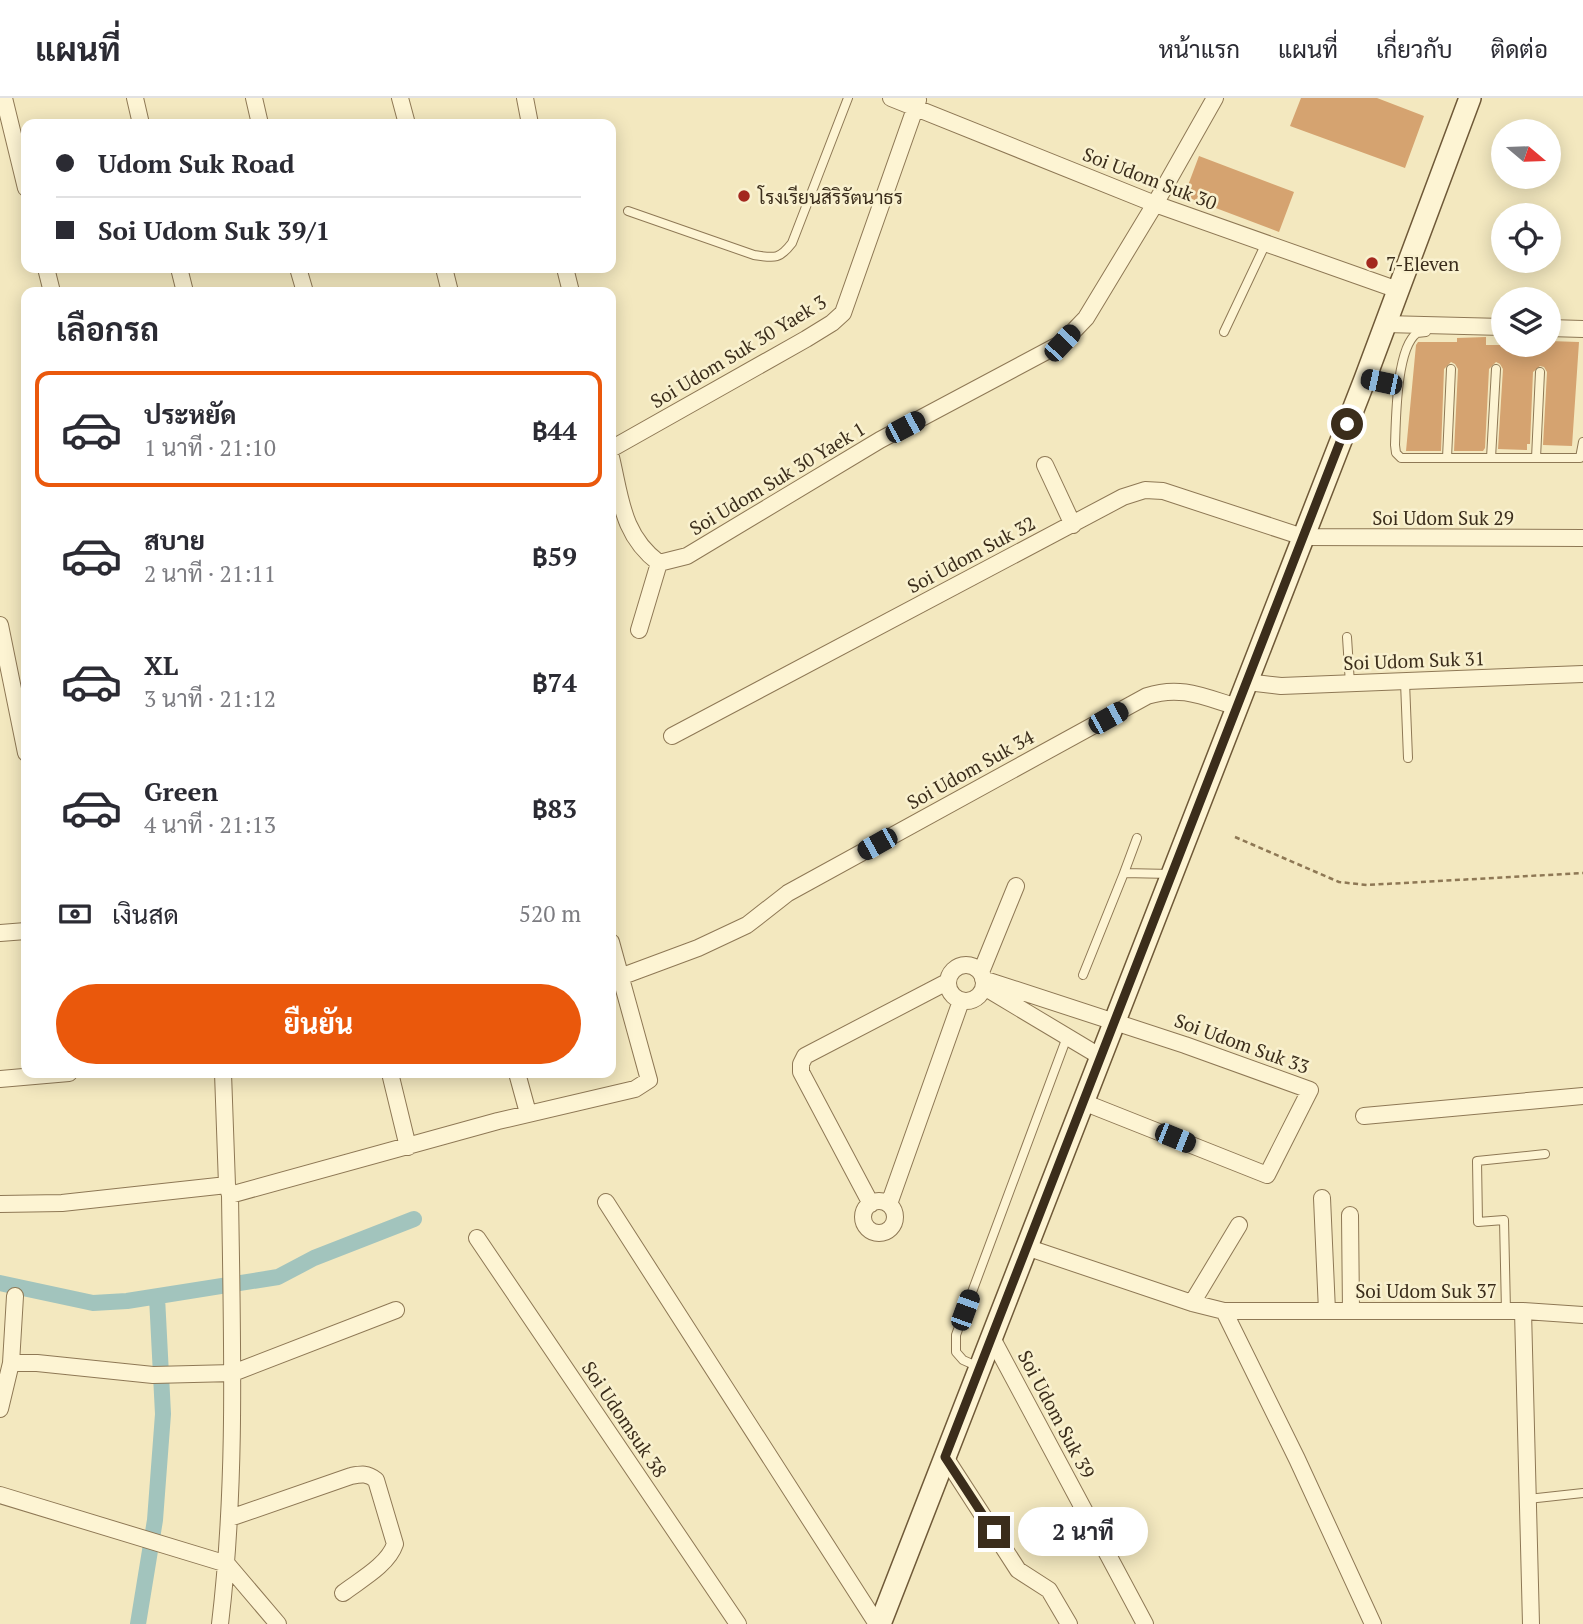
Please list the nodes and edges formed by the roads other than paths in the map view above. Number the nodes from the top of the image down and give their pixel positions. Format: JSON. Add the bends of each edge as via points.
{"nodes":[{"id":1,"x":4,"y":98,"type":"edge"},
{"id":2,"x":135,"y":98,"type":"edge"},
{"id":3,"x":254,"y":98,"type":"edge"},
{"id":4,"x":400,"y":98,"type":"edge"},
{"id":5,"x":525,"y":98,"type":"edge"},
{"id":6,"x":848,"y":98,"type":"edge"},
{"id":7,"x":891,"y":98,"type":"edge"},
{"id":8,"x":1214,"y":98,"type":"edge"},
{"id":9,"x":1469,"y":98,"type":"edge"},
{"id":10,"x":918,"y":103,"type":"edge"},
{"id":11,"x":140,"y":119,"type":"edge"},
{"id":12,"x":259,"y":119,"type":"edge"},
{"id":13,"x":406,"y":119,"type":"edge"},
{"id":14,"x":529,"y":119,"type":"edge"},
{"id":15,"x":21,"y":168,"type":"edge"},
{"id":16,"x":1155,"y":204,"type":"junction"},
{"id":17,"x":628,"y":211,"type":"dead end"},
{"id":18,"x":1266,"y":243,"type":"junction"},
{"id":19,"x":1398,"y":290,"type":"junction"},
{"id":20,"x":1385,"y":324,"type":"junction"},
{"id":21,"x":1491,"y":327,"type":"edge"},
{"id":22,"x":1561,"y":331,"type":"edge"},
{"id":23,"x":1224,"y":332,"type":"dead end"},
{"id":24,"x":1583,"y":332,"type":"edge"},
{"id":25,"x":1491,"y":333,"type":"edge"},
{"id":26,"x":1451,"y":369,"type":"dead end"},
{"id":27,"x":1496,"y":369,"type":"dead end"},
{"id":28,"x":1540,"y":372,"type":"dead end"},
{"id":29,"x":1365,"y":379,"type":"junction"},
{"id":30,"x":1398,"y":385,"type":"junction"},
{"id":31,"x":1583,"y":442,"type":"edge"},
{"id":32,"x":616,"y":446,"type":"edge"},
{"id":33,"x":1447,"y":458,"type":"junction"},
{"id":34,"x":1491,"y":458,"type":"junction"},
{"id":35,"x":1536,"y":458,"type":"junction"},
{"id":36,"x":1045,"y":465,"type":"dead end"},
{"id":37,"x":616,"y":477,"type":"edge"},
{"id":38,"x":1073,"y":525,"type":"junction"},
{"id":39,"x":1303,"y":537,"type":"junction"},
{"id":40,"x":1583,"y":538,"type":"edge"},
{"id":41,"x":659,"y":563,"type":"junction"},
{"id":42,"x":0,"y":625,"type":"edge"},
{"id":43,"x":639,"y":631,"type":"dead end"},
{"id":44,"x":1347,"y":637,"type":"dead end"},
{"id":45,"x":1583,"y":674,"type":"edge"},
{"id":46,"x":1247,"y":682,"type":"junction"},
{"id":47,"x":1405,"y":682,"type":"junction"},
{"id":48,"x":1350,"y":684,"type":"junction"},
{"id":49,"x":1237,"y":707,"type":"junction"},
{"id":50,"x":21,"y":728,"type":"edge"},
{"id":51,"x":672,"y":736,"type":"dead end"},
{"id":52,"x":1408,"y":758,"type":"dead end"},
{"id":53,"x":1137,"y":838,"type":"dead end"},
{"id":54,"x":1124,"y":873,"type":"junction"},
{"id":55,"x":1171,"y":874,"type":"junction"},
{"id":56,"x":1016,"y":886,"type":"dead end"},
{"id":57,"x":21,"y":931,"type":"edge"},
{"id":58,"x":0,"y":933,"type":"edge"},
{"id":59,"x":616,"y":961,"type":"edge"},
{"id":60,"x":1083,"y":975,"type":"dead end"},
{"id":61,"x":620,"y":977,"type":"junction"},
{"id":62,"x":983,"y":980,"type":"junction"},
{"id":63,"x":947,"y":982,"type":"junction"},
{"id":64,"x":961,"y":1001,"type":"junction"},
{"id":65,"x":1115,"y":1022,"type":"junction"},
{"id":66,"x":1067,"y":1037,"type":"junction"},
{"id":67,"x":1101,"y":1056,"type":"junction"},
{"id":68,"x":21,"y":1077,"type":"edge"},
{"id":69,"x":223,"y":1078,"type":"edge"},
{"id":70,"x":391,"y":1078,"type":"edge"},
{"id":71,"x":518,"y":1078,"type":"edge"},
{"id":72,"x":0,"y":1079,"type":"edge"},
{"id":73,"x":1583,"y":1096,"type":"edge"},
{"id":74,"x":1083,"y":1102,"type":"junction"},
{"id":75,"x":527,"y":1113,"type":"junction"},
{"id":76,"x":1364,"y":1116,"type":"dead end"},
{"id":77,"x":408,"y":1147,"type":"junction"},
{"id":78,"x":1545,"y":1154,"type":"dead end"},
{"id":79,"x":229,"y":1190,"type":"junction"},
{"id":80,"x":1322,"y":1198,"type":"dead end"},
{"id":81,"x":606,"y":1202,"type":"dead end"},
{"id":82,"x":871,"y":1203,"type":"junction"},
{"id":83,"x":0,"y":1204,"type":"edge"},
{"id":84,"x":889,"y":1204,"type":"junction"},
{"id":85,"x":1350,"y":1216,"type":"dead end"},
{"id":86,"x":1239,"y":1225,"type":"dead end"},
{"id":87,"x":477,"y":1238,"type":"dead end"},
{"id":88,"x":1026,"y":1247,"type":"junction"},
{"id":89,"x":15,"y":1296,"type":"dead end"},
{"id":90,"x":1192,"y":1303,"type":"junction"},
{"id":91,"x":396,"y":1310,"type":"dead end"},
{"id":92,"x":1224,"y":1311,"type":"junction"},
{"id":93,"x":1327,"y":1311,"type":"junction"},
{"id":94,"x":1351,"y":1311,"type":"junction"},
{"id":95,"x":1506,"y":1311,"type":"junction"},
{"id":96,"x":1523,"y":1311,"type":"junction"},
{"id":97,"x":1583,"y":1315,"type":"edge"},
{"id":98,"x":991,"y":1336,"type":"junction"},
{"id":99,"x":11,"y":1363,"type":"junction"},
{"id":100,"x":979,"y":1367,"type":"junction"},
{"id":101,"x":233,"y":1373,"type":"junction"},
{"id":102,"x":0,"y":1409,"type":"edge"},
{"id":103,"x":945,"y":1457,"type":"junction"},
{"id":104,"x":1583,"y":1493,"type":"edge"},
{"id":105,"x":0,"y":1494,"type":"edge"},
{"id":106,"x":1528,"y":1499,"type":"junction"},
{"id":107,"x":230,"y":1518,"type":"junction"},
{"id":108,"x":228,"y":1564,"type":"junction"},
{"id":109,"x":343,"y":1593,"type":"dead end"},
{"id":110,"x":220,"y":1624,"type":"edge"},
{"id":111,"x":278,"y":1624,"type":"edge"},
{"id":112,"x":738,"y":1624,"type":"edge"},
{"id":113,"x":878,"y":1624,"type":"edge"},
{"id":114,"x":1069,"y":1624,"type":"edge"},
{"id":115,"x":1145,"y":1624,"type":"edge"},
{"id":116,"x":1373,"y":1624,"type":"edge"},
{"id":117,"x":1531,"y":1624,"type":"edge"}],
"edges":[{"from":1,"to":15,"type":"street"},
{"from":2,"to":11,"type":"street"},
{"from":3,"to":12,"type":"street"},
{"from":4,"to":13,"type":"street"},
{"from":5,"to":14,"type":"street"},
{"from":6,"to":17,"type":"lane","via":[[792,243],[784,253],[773,258],[754,255]]},
{"from":7,"to":10,"type":"street","name":"Soi Udom Suk 30"},
{"from":8,"to":16,"type":"street","name":"Soi Udom Suk 30 Yaek 1"},
{"from":9,"to":19,"type":"main road"},
{"from":10,"to":16,"type":"street","name":"Soi Udom Suk 30"},
{"from":10,"to":32,"type":"street","name":"Soi Udom Suk 30 Yaek 3","via":[[843,313],[806,339]]},
{"from":16,"to":18,"type":"street","name":"Soi Udom Suk 30"},
{"from":16,"to":41,"type":"street","name":"Soi Udom Suk 30 Yaek 1","via":[[1086,318],[1062,343],[880,440],[687,556]]},
{"from":18,"to":19,"type":"street","name":"Soi Udom Suk 30"},
{"from":18,"to":23,"type":"lane"},
{"from":19,"to":20,"type":"main road"},
{"from":20,"to":21,"type":"street"},
{"from":20,"to":29,"type":"main road"},
{"from":22,"to":24,"type":"street"},
{"from":25,"to":30,"type":"lane","via":[[1417,333],[1409,340]]},
{"from":26,"to":33,"type":"lane"},
{"from":27,"to":34,"type":"lane"},
{"from":28,"to":35,"type":"lane"},
{"from":29,"to":30,"type":"lane"},
{"from":29,"to":39,"type":"main road"},
{"from":30,"to":33,"type":"lane","via":[[1398,456]]},
{"from":31,"to":35,"type":"lane","via":[[1580,458]]},
{"from":33,"to":34,"type":"lane"},
{"from":34,"to":35,"type":"lane"},
{"from":36,"to":38,"type":"street"},
{"from":37,"to":41,"type":"street","via":[[629,530],[643,551]]},
{"from":38,"to":39,"type":"street","name":"Soi Udom Suk 32","via":[[1122,497],[1145,490],[1163,491]]},
{"from":38,"to":51,"type":"street","name":"Soi Udom Suk 32"},
{"from":39,"to":40,"type":"street","name":"Soi Udom Suk 29"},
{"from":39,"to":46,"type":"main road"},
{"from":41,"to":43,"type":"street"},
{"from":42,"to":50,"type":"street"},
{"from":44,"to":48,"type":"lane"},
{"from":45,"to":47,"type":"street","name":"Soi Udom Suk 31"},
{"from":46,"to":48,"type":"street","name":"Soi Udom Suk 31"},
{"from":46,"to":49,"type":"main road"},
{"from":47,"to":48,"type":"street","name":"Soi Udom Suk 31"},
{"from":47,"to":52,"type":"lane"},
{"from":49,"to":55,"type":"main road"},
{"from":49,"to":61,"type":"street","name":"Soi Udom Suk 34","via":[[1183,691],[1147,696],[788,893],[747,925]]},
{"from":53,"to":54,"type":"lane"},
{"from":54,"to":55,"type":"lane"},
{"from":54,"to":60,"type":"lane"},
{"from":55,"to":65,"type":"main road"},
{"from":56,"to":62,"type":"street"},
{"from":57,"to":58,"type":"street"},
{"from":59,"to":61,"type":"street"},
{"from":61,"to":75,"type":"street","via":[[649,1080],[635,1088]]},
{"from":62,"to":63,"type":"street","via":[[976,968],[964,965],[953,970]]},
{"from":62,"to":64,"type":"street","via":[[981,993]]},
{"from":62,"to":65,"type":"street"},
{"from":62,"to":66,"type":"street"},
{"from":63,"to":64,"type":"street"},
{"from":63,"to":82,"type":"street","via":[[804,1056],[801,1064],[801,1072]]},
{"from":64,"to":84,"type":"street"},
{"from":65,"to":67,"type":"main road"},
{"from":65,"to":74,"type":"street","name":"Soi Udom Suk 33","via":[[1310,1090],[1267,1175]]},
{"from":66,"to":67,"type":"street"},
{"from":66,"to":100,"type":"lane","via":[[956,1335],[956,1352]]},
{"from":67,"to":74,"type":"main road"},
{"from":68,"to":72,"type":"street"},
{"from":69,"to":79,"type":"street"},
{"from":70,"to":77,"type":"street"},
{"from":71,"to":75,"type":"street"},
{"from":73,"to":76,"type":"street"},
{"from":74,"to":88,"type":"main road"},
{"from":75,"to":77,"type":"street"},
{"from":77,"to":79,"type":"street"},
{"from":78,"to":95,"type":"lane","via":[[1477,1161],[1478,1222],[1504,1220]]},
{"from":79,"to":83,"type":"street"},
{"from":79,"to":101,"type":"street"},
{"from":80,"to":93,"type":"street"},
{"from":81,"to":113,"type":"street"},
{"from":82,"to":84,"type":"street"},
{"from":82,"to":84,"type":"street","via":[[864,1213],[865,1226],[881,1233],[895,1221]]},
{"from":85,"to":94,"type":"street"},
{"from":86,"to":90,"type":"street"},
{"from":87,"to":112,"type":"street","name":"Soi Udomsuk 38"},
{"from":88,"to":90,"type":"street","name":"Soi Udom Suk 37"},
{"from":88,"to":98,"type":"main road"},
{"from":89,"to":99,"type":"street"},
{"from":90,"to":92,"type":"street","name":"Soi Udom Suk 37"},
{"from":91,"to":101,"type":"street"},
{"from":92,"to":93,"type":"street","name":"Soi Udom Suk 37"},
{"from":92,"to":116,"type":"street"},
{"from":93,"to":94,"type":"street","name":"Soi Udom Suk 37"},
{"from":94,"to":95,"type":"street","name":"Soi Udom Suk 37"},
{"from":95,"to":96,"type":"street","name":"Soi Udom Suk 37"},
{"from":96,"to":97,"type":"street"},
{"from":96,"to":106,"type":"street","name":"Soi Udom Suk 37"},
{"from":98,"to":100,"type":"main road"},
{"from":98,"to":115,"type":"street","name":"Soi Udom Suk 39"},
{"from":99,"to":101,"type":"street","via":[[153,1375]]},
{"from":99,"to":102,"type":"street"},
{"from":100,"to":103,"type":"main road"},
{"from":101,"to":107,"type":"street"},
{"from":103,"to":113,"type":"main road"},
{"from":103,"to":114,"type":"street","via":[[1018,1570],[1049,1590]]},
{"from":104,"to":106,"type":"lane"},
{"from":105,"to":108,"type":"street"},
{"from":106,"to":117,"type":"street","name":"Soi Udom Suk 37"},
{"from":107,"to":108,"type":"street"},
{"from":107,"to":109,"type":"street","via":[[351,1476],[370,1476],[376,1480],[395,1544],[385,1560]]},
{"from":108,"to":110,"type":"street"},
{"from":108,"to":111,"type":"street"}]}
